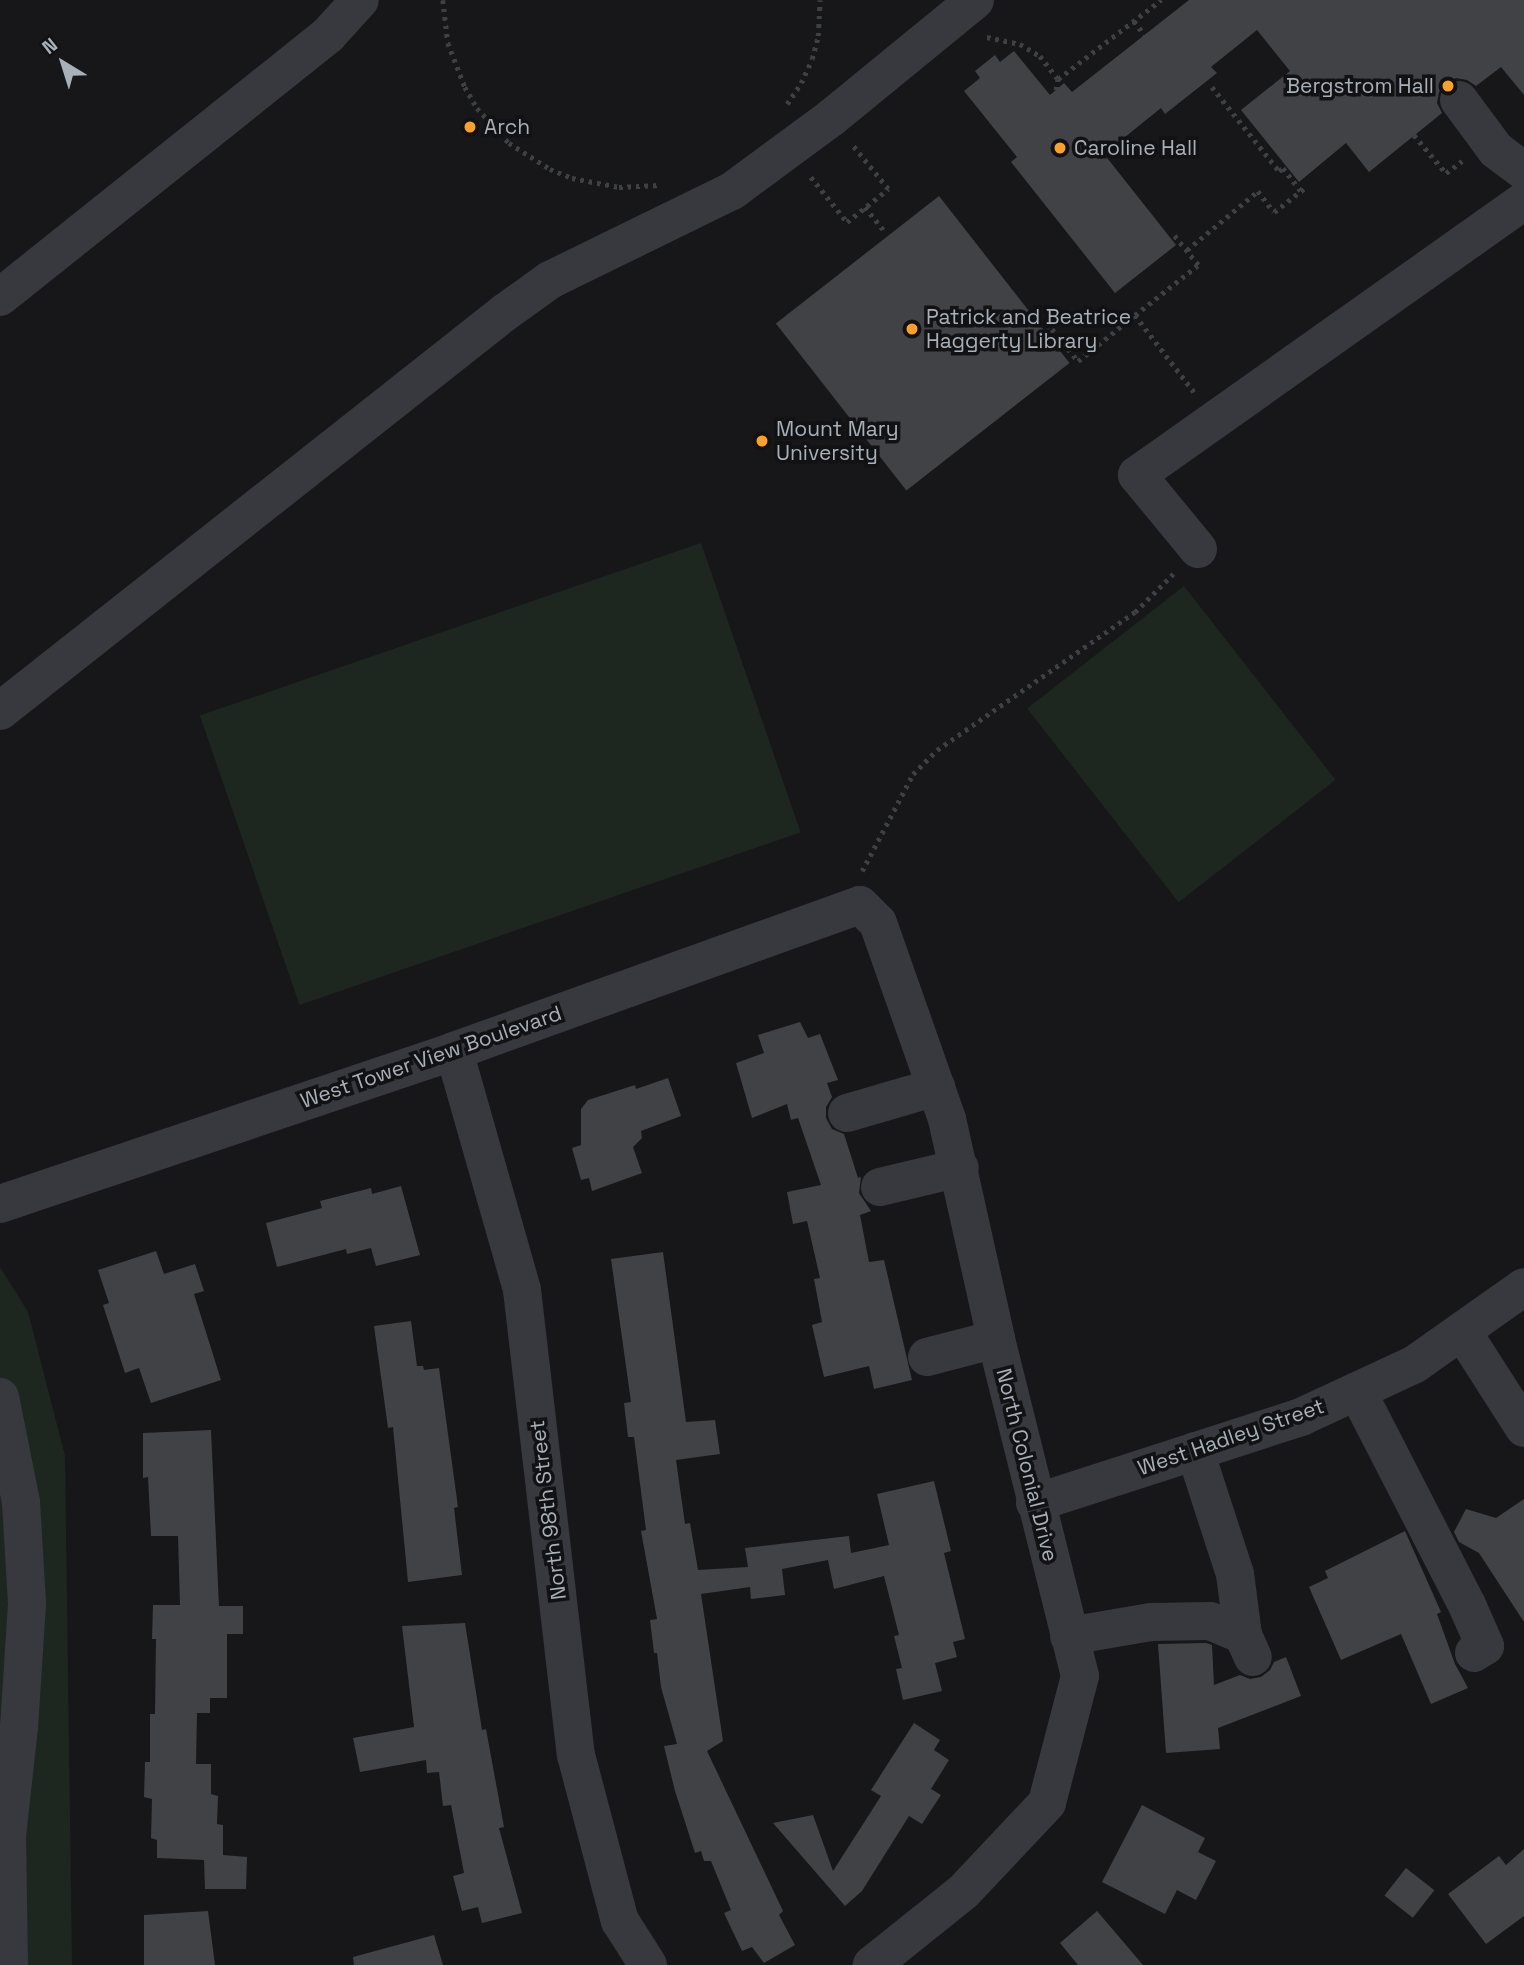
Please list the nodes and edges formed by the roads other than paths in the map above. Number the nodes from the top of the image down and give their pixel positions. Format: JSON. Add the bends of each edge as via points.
{"nodes":[{"id":1,"x":360,"y":0,"type":"edge"},
{"id":2,"x":975,"y":0,"type":"edge"},
{"id":3,"x":1459,"y":100,"type":"dead end"},
{"id":4,"x":1510,"y":161,"type":"edge"},
{"id":5,"x":1524,"y":201,"type":"edge"},
{"id":6,"x":0,"y":297,"type":"edge"},
{"id":7,"x":1198,"y":549,"type":"road end"},
{"id":8,"x":0,"y":711,"type":"edge"},
{"id":9,"x":860,"y":905,"type":"joint"},
{"id":10,"x":454,"y":1051,"type":"junction"},
{"id":11,"x":936,"y":1087,"type":"junction"},
{"id":12,"x":847,"y":1113,"type":"dead end"},
{"id":13,"x":960,"y":1168,"type":"junction"},
{"id":14,"x":880,"y":1186,"type":"dead end"},
{"id":15,"x":0,"y":1205,"type":"edge"},
{"id":16,"x":1519,"y":1301,"type":"edge"},
{"id":17,"x":1462,"y":1331,"type":"junction"},
{"id":18,"x":996,"y":1339,"type":"junction"},
{"id":19,"x":927,"y":1357,"type":"dead end"},
{"id":20,"x":1357,"y":1391,"type":"junction"},
{"id":21,"x":0,"y":1396,"type":"edge"},
{"id":22,"x":1524,"y":1428,"type":"edge"},
{"id":23,"x":1195,"y":1451,"type":"junction"},
{"id":24,"x":1035,"y":1503,"type":"junction"},
{"id":25,"x":1069,"y":1636,"type":"junction"},
{"id":26,"x":1474,"y":1653,"type":"dead end"},
{"id":27,"x":9,"y":1965,"type":"edge"},
{"id":28,"x":648,"y":1965,"type":"edge"},
{"id":29,"x":872,"y":1965,"type":"edge"}],
"edges":[{"from":1,"to":6,"type":"street","via":[[328,35]]},
{"from":2,"to":8,"type":"street","via":[[831,118],[732,191],[550,279]]},
{"from":3,"to":4,"type":"street"},
{"from":5,"to":7,"type":"street","via":[[1137,475]]},
{"from":9,"to":10,"type":"street","name":"West Tower View Boulevard"},
{"from":9,"to":11,"type":"street","name":"North Colonial Drive","via":[[878,923]]},
{"from":10,"to":15,"type":"street","name":"West Tower View Boulevard"},
{"from":10,"to":28,"type":"street","name":"North 98th Street","via":[[522,1290],[576,1755],[620,1922]]},
{"from":11,"to":12,"type":"street"},
{"from":11,"to":13,"type":"street","name":"North Colonial Drive"},
{"from":13,"to":14,"type":"street"},
{"from":13,"to":18,"type":"street","name":"North Colonial Drive"},
{"from":16,"to":17,"type":"street","name":"West Hadley Street"},
{"from":17,"to":20,"type":"street","name":"West Hadley Street","via":[[1415,1364]]},
{"from":17,"to":22,"type":"street"},
{"from":18,"to":19,"type":"street"},
{"from":18,"to":24,"type":"street","name":"North Colonial Drive"},
{"from":20,"to":23,"type":"street","name":"West Hadley Street","via":[[1301,1417]]},
{"from":20,"to":26,"type":"street","via":[[1467,1605],[1485,1646]]},
{"from":21,"to":27,"type":"street","via":[[21,1502],[27,1604],[7,1836]]},
{"from":23,"to":24,"type":"street","name":"West Hadley Street"},
{"from":23,"to":25,"type":"street","via":[[1235,1574],[1248,1646],[1210,1620],[1151,1622]]},
{"from":24,"to":25,"type":"street","name":"North Colonial Drive"},
{"from":25,"to":29,"type":"street","name":"North Colonial Drive","via":[[1080,1676],[1047,1803],[963,1892]]}]}
